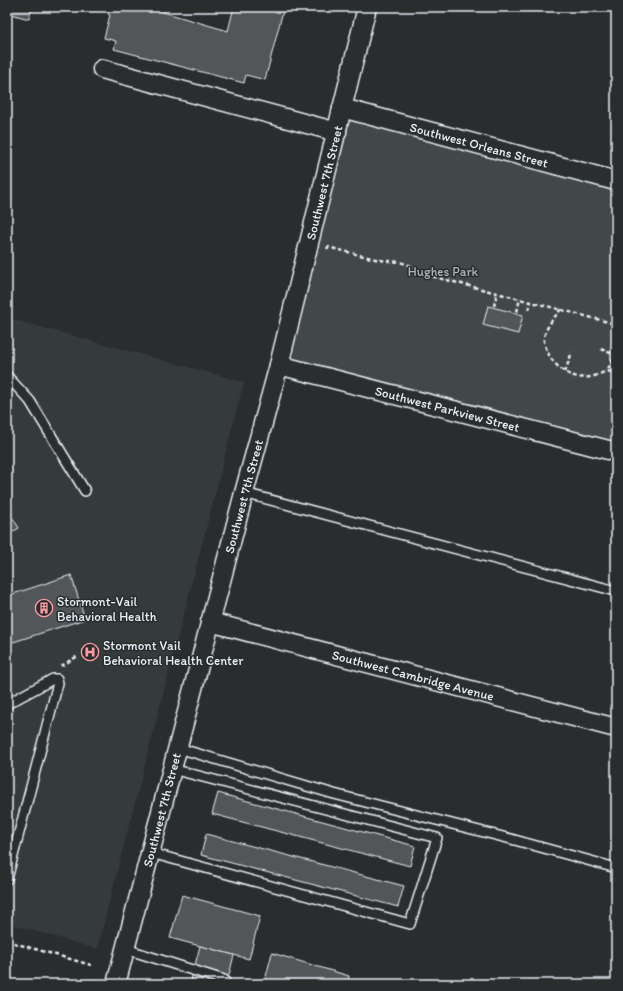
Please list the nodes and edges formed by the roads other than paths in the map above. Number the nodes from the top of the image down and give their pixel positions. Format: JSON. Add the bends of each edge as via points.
{"nodes":[{"id":1,"x":367,"y":7,"type":"edge"},
{"id":2,"x":102,"y":69,"type":"dead end"},
{"id":3,"x":342,"y":108,"type":"junction"},
{"id":4,"x":337,"y":132,"type":"junction"},
{"id":5,"x":616,"y":180,"type":"edge"},
{"id":6,"x":279,"y":365,"type":"junction"},
{"id":7,"x":7,"y":376,"type":"edge"},
{"id":8,"x":616,"y":452,"type":"edge"},
{"id":9,"x":85,"y":491,"type":"dead end"},
{"id":10,"x":244,"y":493,"type":"junction"},
{"id":11,"x":616,"y":591,"type":"edge"},
{"id":12,"x":210,"y":622,"type":"junction"},
{"id":13,"x":7,"y":704,"type":"edge"},
{"id":14,"x":616,"y":728,"type":"edge"},
{"id":15,"x":178,"y":748,"type":"junction"},
{"id":16,"x":172,"y":769,"type":"junction"},
{"id":17,"x":151,"y":853,"type":"junction"},
{"id":18,"x":616,"y":868,"type":"edge"},
{"id":19,"x":7,"y":879,"type":"edge"},
{"id":20,"x":126,"y":949,"type":"junction"},
{"id":21,"x":116,"y":984,"type":"edge"},
{"id":22,"x":226,"y":984,"type":"edge"}],
"edges":[{"from":1,"to":3,"type":"street","name":"Southwest 7th Street"},
{"from":2,"to":4,"type":"street"},
{"from":3,"to":4,"type":"street","name":"Southwest 7th Street"},
{"from":3,"to":5,"type":"street","name":"Southwest Orleans Street"},
{"from":4,"to":6,"type":"street","name":"Southwest 7th Street"},
{"from":6,"to":8,"type":"street","name":"Southwest Parkview Street"},
{"from":6,"to":10,"type":"street","name":"Southwest 7th Street"},
{"from":7,"to":9,"type":"lane","via":[[30,401]]},
{"from":10,"to":11,"type":"lane"},
{"from":10,"to":12,"type":"street","name":"Southwest 7th Street"},
{"from":12,"to":14,"type":"street","name":"Southwest Cambridge Avenue"},
{"from":12,"to":15,"type":"street","name":"Southwest 7th Street"},
{"from":13,"to":19,"type":"lane","via":[[57,679]]},
{"from":15,"to":16,"type":"street","name":"Southwest 7th Street"},
{"from":15,"to":18,"type":"lane","via":[[334,794]]},
{"from":16,"to":17,"type":"street","name":"Southwest 7th Street"},
{"from":16,"to":17,"type":"lane","via":[[437,838],[410,924]]},
{"from":17,"to":20,"type":"street","name":"Southwest 7th Street"},
{"from":20,"to":21,"type":"street","name":"Southwest 7th Street"},
{"from":20,"to":22,"type":"lane","via":[[224,980]]}]}
